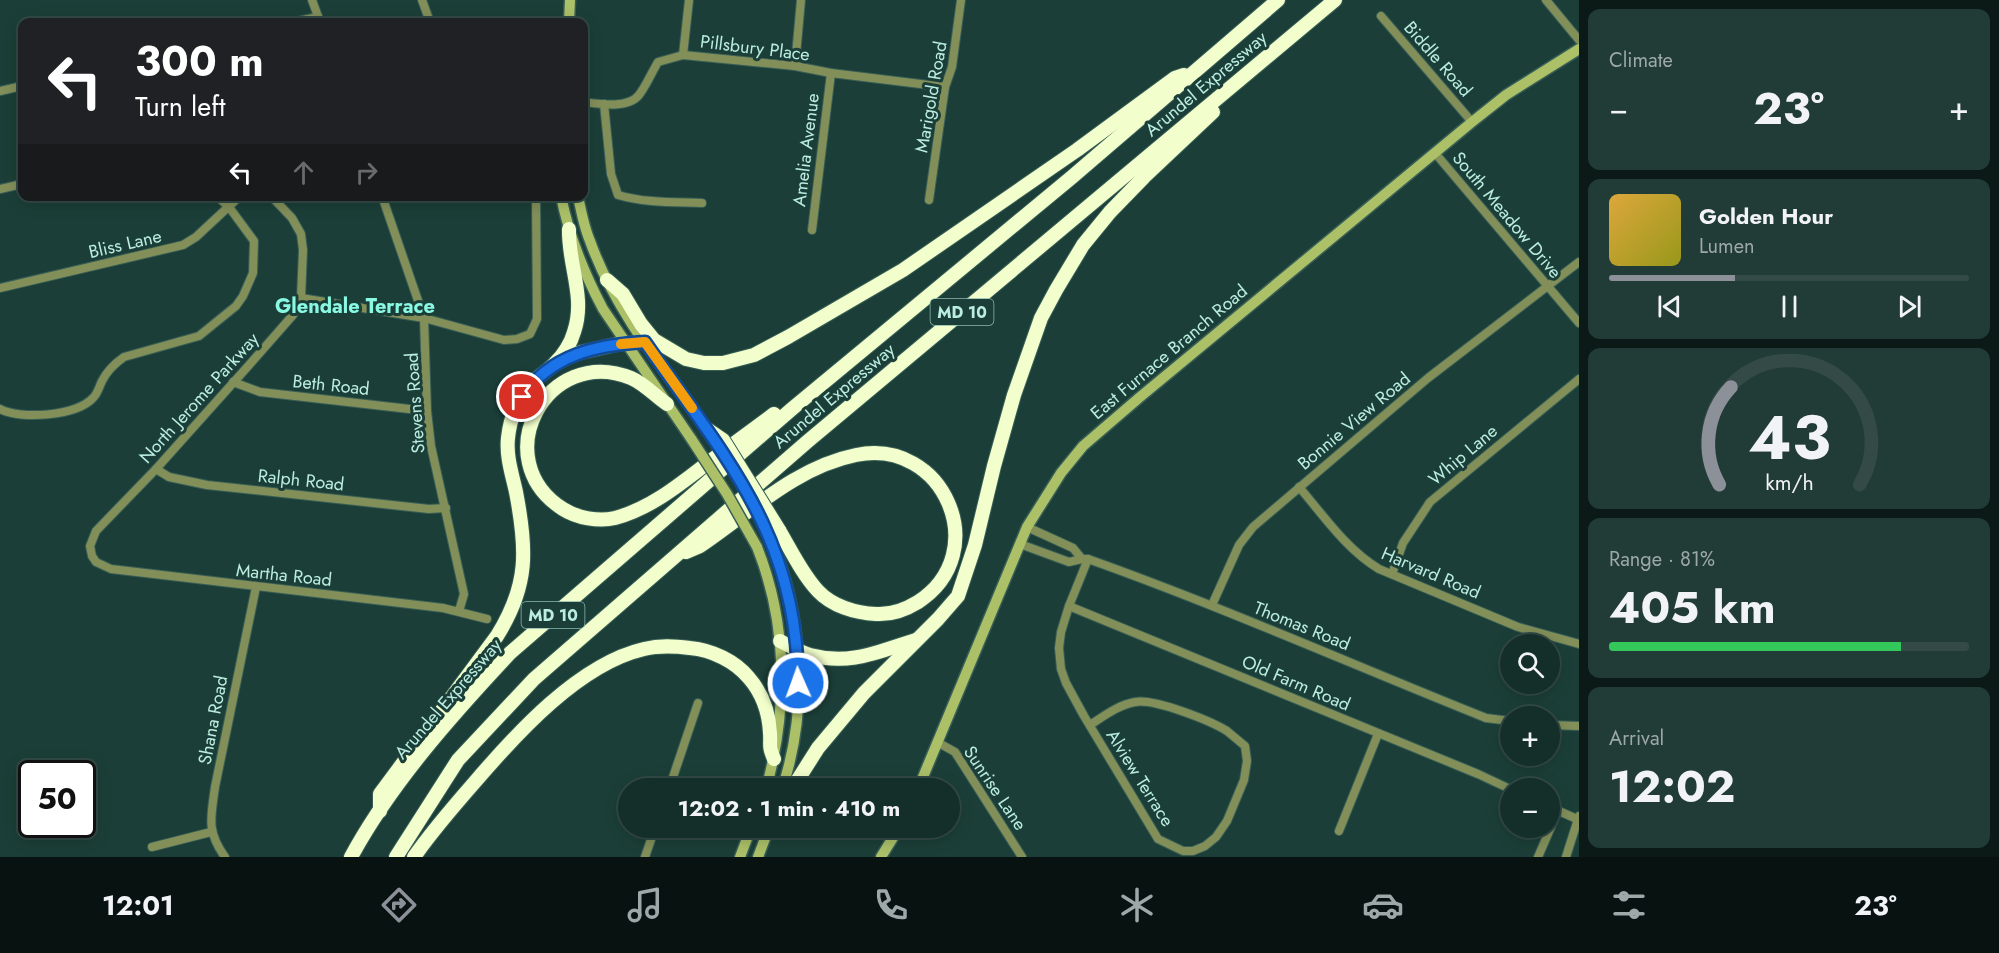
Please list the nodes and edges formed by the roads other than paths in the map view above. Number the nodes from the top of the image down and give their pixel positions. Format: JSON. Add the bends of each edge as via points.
{"nodes":[{"id":1,"x":312,"y":0,"type":"edge"},
{"id":2,"x":422,"y":0,"type":"edge"},
{"id":3,"x":570,"y":0,"type":"edge"},
{"id":4,"x":689,"y":0,"type":"edge"},
{"id":5,"x":801,"y":0,"type":"edge"},
{"id":6,"x":961,"y":0,"type":"edge"},
{"id":7,"x":1278,"y":0,"type":"edge"},
{"id":8,"x":1335,"y":0,"type":"edge"},
{"id":9,"x":1546,"y":0,"type":"edge"},
{"id":10,"x":1381,"y":16,"type":"dead end"},
{"id":11,"x":318,"y":18,"type":"edge"},
{"id":12,"x":429,"y":18,"type":"edge"},
{"id":13,"x":569,"y":18,"type":"edge"},
{"id":14,"x":1579,"y":40,"type":"edge"},
{"id":15,"x":1579,"y":49,"type":"edge"},
{"id":16,"x":683,"y":55,"type":"junction"},
{"id":17,"x":795,"y":66,"type":"junction"},
{"id":18,"x":1253,"y":68,"type":"junction"},
{"id":19,"x":831,"y":73,"type":"junction"},
{"id":20,"x":1195,"y":73,"type":"junction"},
{"id":21,"x":18,"y":87,"type":"edge"},
{"id":22,"x":945,"y":87,"type":"junction"},
{"id":23,"x":0,"y":91,"type":"edge"},
{"id":24,"x":588,"y":102,"type":"edge"},
{"id":25,"x":604,"y":104,"type":"junction"},
{"id":26,"x":1472,"y":122,"type":"junction"},
{"id":27,"x":1435,"y":153,"type":"junction"},
{"id":28,"x":18,"y":185,"type":"edge"},
{"id":29,"x":0,"y":189,"type":"edge"},
{"id":30,"x":929,"y":200,"type":"dead end"},
{"id":31,"x":223,"y":201,"type":"edge"},
{"id":32,"x":235,"y":201,"type":"edge"},
{"id":33,"x":276,"y":201,"type":"edge"},
{"id":34,"x":384,"y":201,"type":"edge"},
{"id":35,"x":536,"y":201,"type":"edge"},
{"id":36,"x":562,"y":201,"type":"edge"},
{"id":37,"x":579,"y":201,"type":"edge"},
{"id":38,"x":702,"y":203,"type":"dead end"},
{"id":39,"x":230,"y":207,"type":"junction"},
{"id":40,"x":568,"y":229,"type":"junction"},
{"id":41,"x":812,"y":230,"type":"dead end"},
{"id":42,"x":1579,"y":262,"type":"edge"},
{"id":43,"x":607,"y":280,"type":"junction"},
{"id":44,"x":1547,"y":286,"type":"junction"},
{"id":45,"x":0,"y":288,"type":"edge"},
{"id":46,"x":301,"y":298,"type":"junction"},
{"id":47,"x":424,"y":318,"type":"junction"},
{"id":48,"x":1579,"y":323,"type":"edge"},
{"id":49,"x":645,"y":342,"type":"junction"},
{"id":50,"x":627,"y":343,"type":"junction"},
{"id":51,"x":557,"y":362,"type":"junction"},
{"id":52,"x":1579,"y":379,"type":"edge"},
{"id":53,"x":233,"y":382,"type":"junction"},
{"id":54,"x":667,"y":404,"type":"junction"},
{"id":55,"x":794,"y":408,"type":"junction"},
{"id":56,"x":0,"y":409,"type":"edge"},
{"id":57,"x":427,"y":411,"type":"junction"},
{"id":58,"x":707,"y":429,"type":"joint"},
{"id":59,"x":156,"y":469,"type":"junction"},
{"id":60,"x":1299,"y":487,"type":"junction"},
{"id":61,"x":446,"y":508,"type":"junction"},
{"id":62,"x":1027,"y":527,"type":"junction"},
{"id":63,"x":774,"y":533,"type":"junction"},
{"id":64,"x":1020,"y":544,"type":"junction"},
{"id":65,"x":90,"y":546,"type":"joint"},
{"id":66,"x":673,"y":557,"type":"junction"},
{"id":67,"x":1085,"y":559,"type":"junction"},
{"id":68,"x":1392,"y":574,"type":"junction"},
{"id":69,"x":256,"y":587,"type":"junction"},
{"id":70,"x":1212,"y":605,"type":"junction"},
{"id":71,"x":1069,"y":606,"type":"junction"},
{"id":72,"x":459,"y":611,"type":"junction"},
{"id":73,"x":487,"y":619,"type":"dead end"},
{"id":74,"x":918,"y":639,"type":"junction"},
{"id":75,"x":780,"y":641,"type":"junction"},
{"id":76,"x":1579,"y":644,"type":"edge"},
{"id":77,"x":797,"y":649,"type":"junction"},
{"id":78,"x":698,"y":703,"type":"dead end"},
{"id":79,"x":1500,"y":720,"type":"edge"},
{"id":80,"x":1090,"y":725,"type":"junction"},
{"id":81,"x":1560,"y":725,"type":"edge"},
{"id":82,"x":1579,"y":726,"type":"edge"},
{"id":83,"x":1378,"y":734,"type":"junction"},
{"id":84,"x":937,"y":742,"type":"junction"},
{"id":85,"x":774,"y":759,"type":"junction"},
{"id":86,"x":673,"y":778,"type":"edge"},
{"id":87,"x":768,"y":778,"type":"edge"},
{"id":88,"x":785,"y":778,"type":"edge"},
{"id":89,"x":799,"y":778,"type":"edge"},
{"id":90,"x":922,"y":778,"type":"edge"},
{"id":91,"x":1500,"y":784,"type":"edge"},
{"id":92,"x":380,"y":811,"type":"junction"},
{"id":93,"x":1560,"y":812,"type":"edge"},
{"id":94,"x":1579,"y":819,"type":"edge"},
{"id":95,"x":1339,"y":831,"type":"dead end"},
{"id":96,"x":211,"y":832,"type":"junction"},
{"id":97,"x":652,"y":838,"type":"edge"},
{"id":98,"x":747,"y":838,"type":"edge"},
{"id":99,"x":765,"y":838,"type":"edge"},
{"id":100,"x":893,"y":838,"type":"edge"},
{"id":101,"x":1546,"y":838,"type":"edge"},
{"id":102,"x":152,"y":847,"type":"dead end"},
{"id":103,"x":225,"y":857,"type":"edge"},
{"id":104,"x":351,"y":857,"type":"edge"},
{"id":105,"x":396,"y":857,"type":"edge"},
{"id":106,"x":414,"y":857,"type":"edge"},
{"id":107,"x":645,"y":857,"type":"edge"},
{"id":108,"x":740,"y":857,"type":"edge"},
{"id":109,"x":758,"y":857,"type":"edge"},
{"id":110,"x":881,"y":857,"type":"edge"},
{"id":111,"x":1022,"y":857,"type":"edge"},
{"id":112,"x":1538,"y":857,"type":"edge"},
{"id":113,"x":1566,"y":857,"type":"edge"}],
"edges":[{"from":1,"to":11,"type":"street"},
{"from":2,"to":12,"type":"street"},
{"from":3,"to":13,"type":"main road"},
{"from":4,"to":16,"type":"street"},
{"from":5,"to":17,"type":"street"},
{"from":6,"to":22,"type":"street","name":"Marigold Road","via":[[952,67]]},
{"from":7,"to":20,"type":"highway","name":"Arundel Expressway","number":"MD 10"},
{"from":8,"to":18,"type":"highway","name":"Arundel Expressway","number":"MD 10"},
{"from":9,"to":14,"type":"street"},
{"from":10,"to":26,"type":"street","name":"Biddle Road"},
{"from":15,"to":26,"type":"main road","name":"East Furnace Branch Road","via":[[1506,95]]},
{"from":16,"to":17,"type":"street","name":"Pillsbury Place"},
{"from":16,"to":25,"type":"street","name":"Pillsbury Place","via":[[658,62],[632,101]]},
{"from":17,"to":19,"type":"street","name":"Pillsbury Place"},
{"from":18,"to":66,"type":"highway","name":"Arundel Expressway","number":"MD 10"},
{"from":18,"to":74,"type":"highway","via":[[1110,212],[1083,245],[1056,290],[1041,318],[1014,395],[958,596]]},
{"from":19,"to":22,"type":"street","name":"Pillsbury Place"},
{"from":19,"to":41,"type":"street","name":"Amelia Avenue"},
{"from":20,"to":43,"type":"highway","via":[[1175,78],[903,270],[754,354],[723,363],[686,359],[654,340],[623,294]]},
{"from":20,"to":55,"type":"highway","name":"Arundel Expressway","number":"MD 10"},
{"from":21,"to":23,"type":"street"},
{"from":22,"to":30,"type":"street","name":"Marigold Road"},
{"from":24,"to":25,"type":"street","name":"Pillsbury Place"},
{"from":25,"to":38,"type":"street","via":[[611,174],[618,195],[652,202]]},
{"from":26,"to":27,"type":"main road","name":"East Furnace Branch Road"},
{"from":27,"to":44,"type":"street","name":"South Meadow Drive"},
{"from":27,"to":62,"type":"main road","name":"East Furnace Branch Road","via":[[1083,447],[1061,473]]},
{"from":28,"to":29,"type":"street"},
{"from":31,"to":39,"type":"street"},
{"from":32,"to":39,"type":"street","name":"Bliss Lane"},
{"from":33,"to":46,"type":"street","via":[[301,234]]},
{"from":34,"to":47,"type":"street","name":"Stevens Road"},
{"from":35,"to":47,"type":"street","via":[[537,319],[530,334],[504,340]]},
{"from":36,"to":40,"type":"main road"},
{"from":37,"to":43,"type":"main road","via":[[589,240]]},
{"from":39,"to":45,"type":"street","name":"Bliss Lane","via":[[183,244]]},
{"from":39,"to":56,"type":"street","via":[[254,241],[253,273],[236,306],[216,324],[193,339],[124,357],[113,365],[96,395],[80,407],[22,415]]},
{"from":40,"to":50,"type":"main road","via":[[594,292]]},
{"from":40,"to":51,"type":"highway","via":[[579,306],[574,333]]},
{"from":42,"to":44,"type":"street","name":"Bonnie View Road"},
{"from":43,"to":49,"type":"main road"},
{"from":44,"to":48,"type":"street","name":"South Meadow Drive"},
{"from":44,"to":60,"type":"street","name":"Bonnie View Road","via":[[1428,378]]},
{"from":46,"to":47,"type":"street"},
{"from":46,"to":53,"type":"street","name":"North Jerome Parkway","via":[[292,315]]},
{"from":47,"to":57,"type":"street","name":"Stevens Road"},
{"from":49,"to":50,"type":"highway"},
{"from":49,"to":58,"type":"main road"},
{"from":50,"to":51,"type":"highway","via":[[578,353]]},
{"from":50,"to":54,"type":"main road"},
{"from":51,"to":92,"type":"highway","via":[[531,384],[517,405],[509,429],[508,455],[524,543],[516,600],[497,636],[380,794]]},
{"from":52,"to":68,"type":"street","name":"Whip Lane","via":[[1430,502],[1403,543]]},
{"from":53,"to":57,"type":"street","name":"Beth Road","via":[[260,392]]},
{"from":53,"to":59,"type":"street","name":"North Jerome Parkway"},
{"from":54,"to":55,"type":"highway","via":[[633,379],[613,372],[590,373],[568,380],[544,399],[532,419],[526,443],[535,480],[554,503],[571,514],[591,519],[631,513],[689,478],[777,411]]},
{"from":54,"to":75,"type":"main road","bridge":true,"via":[[757,547],[772,591]]},
{"from":55,"to":92,"type":"highway","name":"Arundel Expressway","number":"MD 10","via":[[510,653],[418,759]]},
{"from":57,"to":61,"type":"street","name":"Stevens Road"},
{"from":58,"to":63,"type":"highway","bridge":true,"via":[[723,440]]},
{"from":59,"to":61,"type":"street","name":"Ralph Road","via":[[169,477],[207,484]]},
{"from":59,"to":65,"type":"street","name":"North Jerome Parkway","via":[[96,531]]},
{"from":60,"to":68,"type":"street","name":"Harvard Road","via":[[1362,558]]},
{"from":60,"to":70,"type":"street","name":"Bonnie View Road","via":[[1253,527],[1239,545]]},
{"from":61,"to":72,"type":"street","name":"Stevens Road","via":[[464,594]]},
{"from":62,"to":64,"type":"main road","name":"East Furnace Branch Road"},
{"from":62,"to":67,"type":"street","name":"Thomas Road","via":[[1073,548]]},
{"from":63,"to":66,"type":"highway","via":[[819,592],[851,610],[884,615],[907,609],[927,596],[946,574],[956,538],[949,502],[927,472],[905,460],[871,453],[833,461],[795,480],[700,546]]},
{"from":63,"to":77,"type":"main road","via":[[789,592]]},
{"from":64,"to":67,"type":"street","name":"Thomas Road","via":[[1069,562]]},
{"from":64,"to":84,"type":"main road","name":"East Furnace Branch Road"},
{"from":65,"to":69,"type":"street","name":"Martha Road","via":[[96,562],[111,569]]},
{"from":66,"to":105,"type":"highway","name":"Arundel Expressway","number":"MD 10","via":[[534,679],[497,717],[458,760]]},
{"from":67,"to":70,"type":"street","name":"Thomas Road"},
{"from":67,"to":71,"type":"street","name":"Alview Terrace"},
{"from":68,"to":76,"type":"street","name":"Harvard Road","via":[[1518,627]]},
{"from":69,"to":72,"type":"street","name":"Martha Road"},
{"from":69,"to":96,"type":"street","name":"Shana Road","via":[[215,787]]},
{"from":70,"to":79,"type":"street","name":"Thomas Road","via":[[1486,718]]},
{"from":71,"to":80,"type":"street","name":"Alview Terrace","via":[[1061,632],[1061,669]]},
{"from":71,"to":83,"type":"street","name":"Old Farm Road"},
{"from":72,"to":73,"type":"street","name":"Martha Road"},
{"from":74,"to":77,"type":"highway","via":[[853,658],[828,658]]},
{"from":74,"to":89,"type":"highway","via":[[857,702],[818,748]]},
{"from":75,"to":77,"type":"highway"},
{"from":75,"to":85,"type":"main road","via":[[782,697]]},
{"from":77,"to":88,"type":"main road","via":[[796,727]]},
{"from":78,"to":86,"type":"street"},
{"from":80,"to":80,"type":"street","name":"Alview Terrace","via":[[1119,707],[1146,700],[1225,730],[1245,746],[1244,780],[1216,837],[1193,851],[1183,851],[1158,839]]},
{"from":81,"to":82,"type":"street"},
{"from":83,"to":91,"type":"street","name":"Old Farm Road"},
{"from":83,"to":95,"type":"street"},
{"from":84,"to":90,"type":"main road","name":"East Furnace Branch Road"},
{"from":84,"to":111,"type":"street","name":"Sunrise Lane","via":[[955,752]]},
{"from":85,"to":87,"type":"main road"},
{"from":85,"to":106,"type":"highway","via":[[762,700],[739,668],[696,648],[643,649],[595,671],[528,724],[432,830]]},
{"from":92,"to":104,"type":"highway","name":"Arundel Expressway","number":"MD 10"},
{"from":93,"to":94,"type":"street"},
{"from":94,"to":113,"type":"street"},
{"from":96,"to":102,"type":"street"},
{"from":96,"to":103,"type":"street"},
{"from":97,"to":107,"type":"street"},
{"from":98,"to":108,"type":"main road"},
{"from":99,"to":109,"type":"main road"},
{"from":100,"to":110,"type":"main road"},
{"from":101,"to":112,"type":"street"}]}
